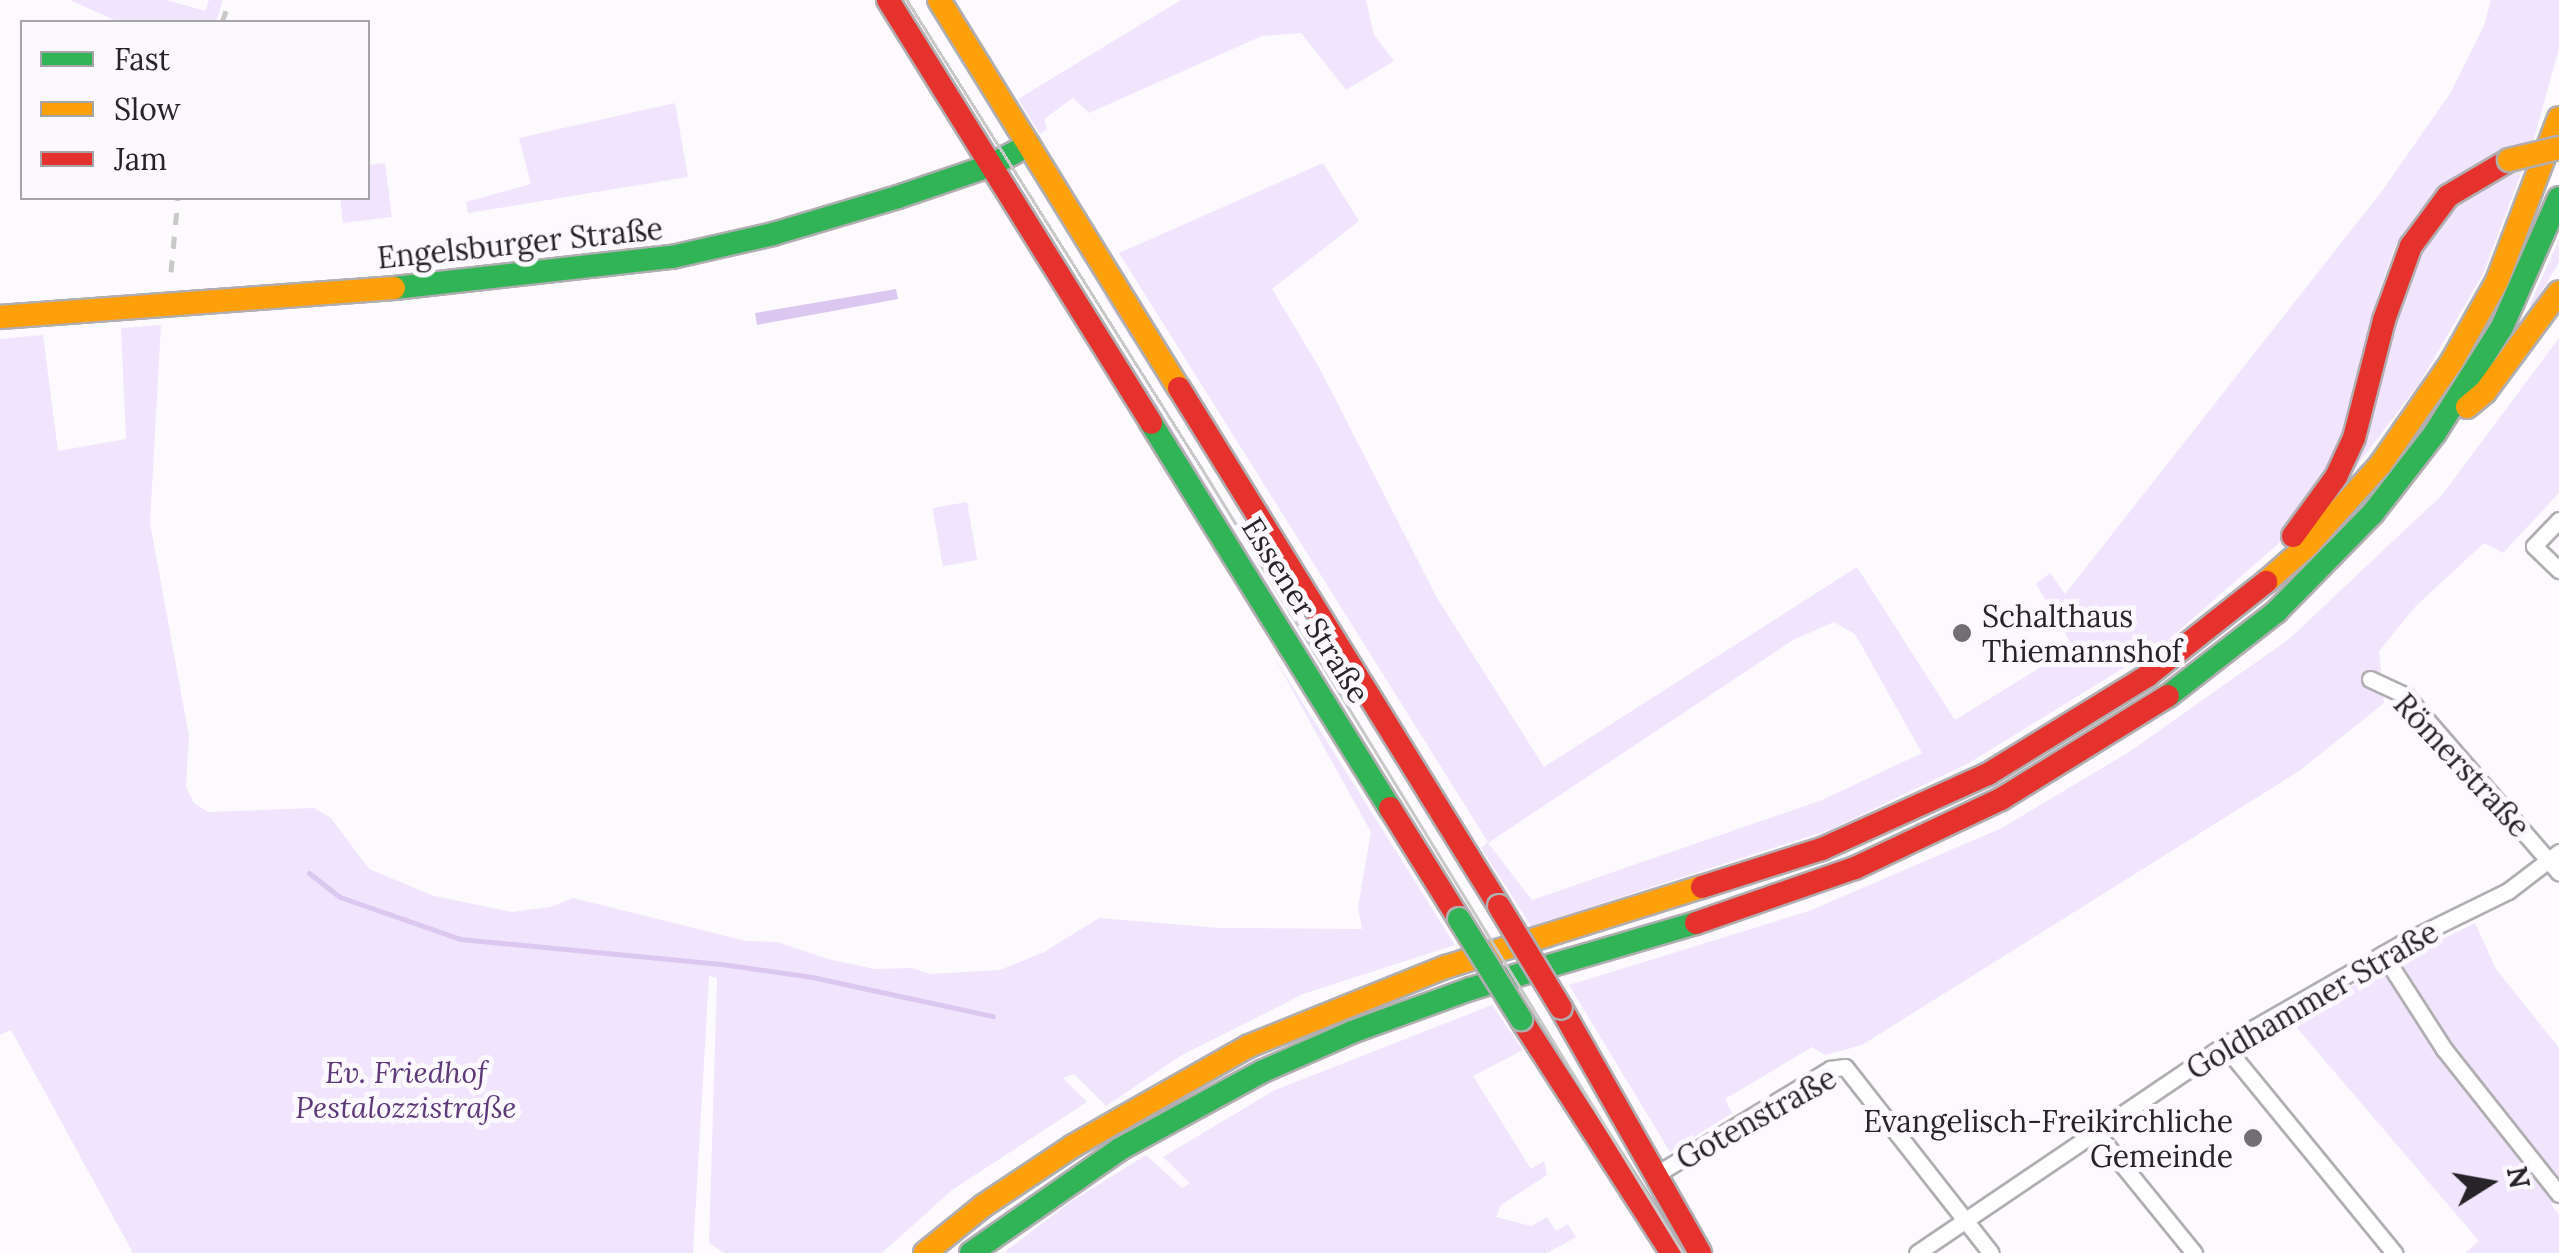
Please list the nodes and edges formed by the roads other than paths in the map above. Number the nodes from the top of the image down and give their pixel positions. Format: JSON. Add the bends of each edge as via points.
{"nodes":[{"id":1,"x":888,"y":0,"type":"edge"},
{"id":2,"x":939,"y":0,"type":"edge"},
{"id":3,"x":2559,"y":118,"type":"edge"},
{"id":4,"x":1028,"y":145,"type":"junction"},
{"id":5,"x":2559,"y":148,"type":"edge"},
{"id":6,"x":989,"y":166,"type":"junction"},
{"id":7,"x":2559,"y":198,"type":"edge"},
{"id":8,"x":2559,"y":292,"type":"edge"},
{"id":9,"x":0,"y":318,"type":"edge"},
{"id":10,"x":2435,"y":434,"type":"junction"},
{"id":11,"x":2559,"y":520,"type":"edge"},
{"id":12,"x":2559,"y":570,"type":"edge"},
{"id":13,"x":2370,"y":679,"type":"dead end"},
{"id":14,"x":2123,"y":692,"type":"junction"},
{"id":15,"x":2556,"y":861,"type":"edge"},
{"id":16,"x":2383,"y":954,"type":"junction"},
{"id":17,"x":2224,"y":1045,"type":"junction"},
{"id":18,"x":2095,"y":1131,"type":"junction"},
{"id":19,"x":1655,"y":1175,"type":"junction"},
{"id":20,"x":1060,"y":1188,"type":"junction"},
{"id":21,"x":2559,"y":1194,"type":"edge"},
{"id":22,"x":1966,"y":1219,"type":"junction"},
{"id":23,"x":926,"y":1253,"type":"edge"},
{"id":24,"x":971,"y":1253,"type":"edge"},
{"id":25,"x":992,"y":1253,"type":"edge"},
{"id":26,"x":1672,"y":1253,"type":"edge"},
{"id":27,"x":1700,"y":1253,"type":"edge"},
{"id":28,"x":1917,"y":1253,"type":"edge"},
{"id":29,"x":1991,"y":1253,"type":"edge"},
{"id":30,"x":2194,"y":1253,"type":"edge"},
{"id":31,"x":2394,"y":1253,"type":"edge"}],
"edges":[{"from":1,"to":6,"type":"main road","name":"Essener Straße"},
{"from":2,"to":4,"type":"main road","name":"Essener Straße"},
{"from":3,"to":14,"type":"main road","via":[[2497,280],[2451,362],[2380,464],[2263,586]]},
{"from":4,"to":6,"type":"main road","name":"Engelsburger Straße"},
{"from":4,"to":19,"type":"main road","name":"Essener Straße","bridge":true,"via":[[1499,906]]},
{"from":5,"to":14,"type":"main road","bridge":true,"via":[[2492,168],[2448,196],[2411,246],[2354,438],[2314,511],[2259,572]]},
{"from":6,"to":9,"type":"main road","name":"Engelsburger Straße","via":[[773,234],[672,258],[462,283]]},
{"from":6,"to":26,"type":"main road","name":"Essener Straße","bridge":true},
{"from":7,"to":10,"type":"main road","via":[[2502,328]]},
{"from":8,"to":10,"type":"main road","via":[[2485,392]]},
{"from":10,"to":20,"type":"main road","via":[[2373,513],[2276,612],[2158,704],[2001,800],[1792,891],[1352,1032],[1189,1109]]},
{"from":11,"to":12,"type":"street","via":[[2534,546]]},
{"from":13,"to":15,"type":"street","name":"Römerstraße","via":[[2405,694]]},
{"from":14,"to":23,"type":"main road","via":[[1988,774],[1822,850],[1446,966],[1249,1046],[1073,1146]]},
{"from":15,"to":16,"type":"street","name":"Goldhammer Straße"},
{"from":16,"to":17,"type":"street","name":"Goldhammer Straße"},
{"from":16,"to":21,"type":"street","via":[[2444,1049]]},
{"from":17,"to":18,"type":"street","name":"Goldhammer Straße"},
{"from":17,"to":31,"type":"street"},
{"from":18,"to":22,"type":"street","name":"Goldhammer Straße"},
{"from":18,"to":30,"type":"street"},
{"from":19,"to":22,"type":"street","name":"Gotenstraße","via":[[1830,1069],[1845,1067]]},
{"from":19,"to":27,"type":"main road","name":"Essener Straße"},
{"from":20,"to":24,"type":"main road"},
{"from":20,"to":25,"type":"main road","via":[[1053,1210]]},
{"from":22,"to":28,"type":"street","name":"Goldhammer Straße"},
{"from":22,"to":29,"type":"street"}]}
